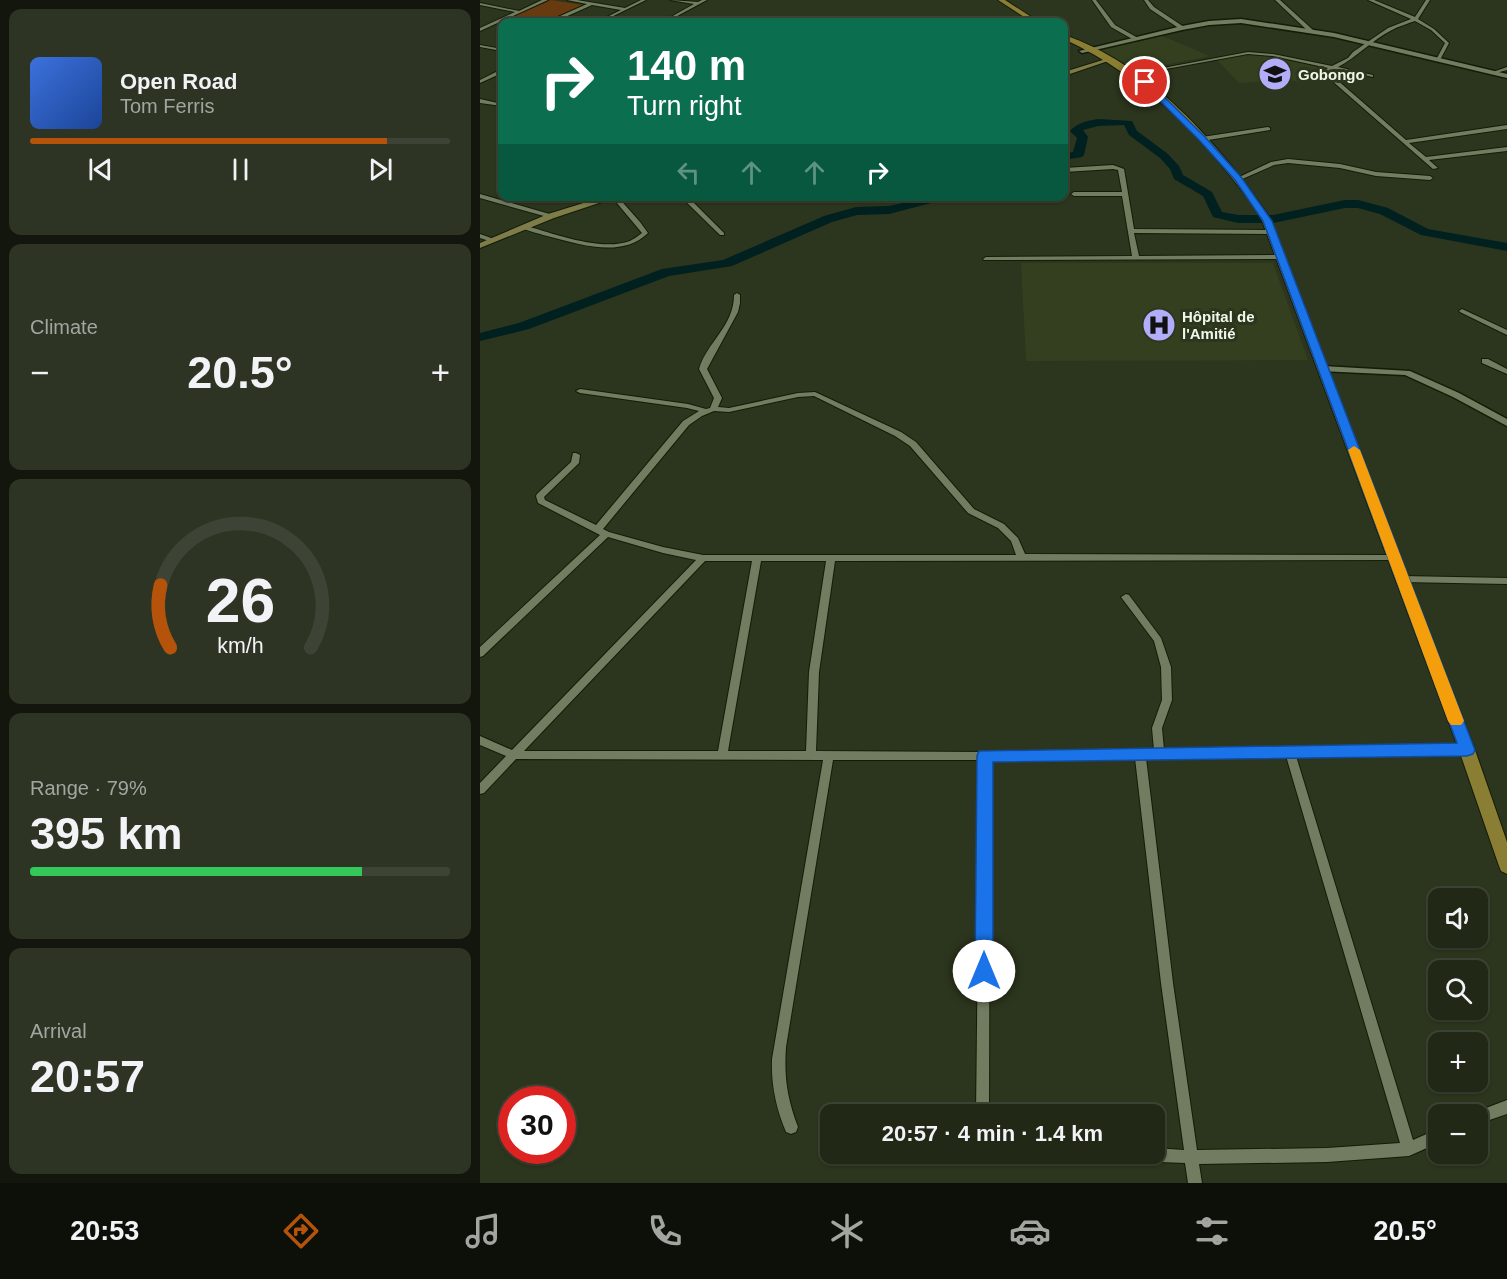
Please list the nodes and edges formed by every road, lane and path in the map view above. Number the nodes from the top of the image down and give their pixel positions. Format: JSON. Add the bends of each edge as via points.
{"nodes":[{"id":1,"x":546,"y":0,"type":"edge"},
{"id":2,"x":569,"y":0,"type":"edge"},
{"id":3,"x":644,"y":0,"type":"edge"},
{"id":4,"x":672,"y":0,"type":"edge"},
{"id":5,"x":705,"y":0,"type":"edge"},
{"id":6,"x":1001,"y":0,"type":"edge"},
{"id":7,"x":1094,"y":0,"type":"edge"},
{"id":8,"x":1146,"y":0,"type":"edge"},
{"id":9,"x":1278,"y":0,"type":"edge"},
{"id":10,"x":1370,"y":0,"type":"edge"},
{"id":11,"x":1428,"y":0,"type":"edge"},
{"id":12,"x":480,"y":3,"type":"edge"},
{"id":13,"x":697,"y":3,"type":"junction"},
{"id":14,"x":591,"y":4,"type":"junction"},
{"id":15,"x":625,"y":9,"type":"junction"},
{"id":16,"x":520,"y":12,"type":"junction"},
{"id":17,"x":507,"y":18,"type":"edge"},
{"id":18,"x":560,"y":18,"type":"edge"},
{"id":19,"x":607,"y":18,"type":"edge"},
{"id":20,"x":671,"y":18,"type":"edge"},
{"id":21,"x":1028,"y":18,"type":"edge"},
{"id":22,"x":1416,"y":19,"type":"junction"},
{"id":23,"x":498,"y":22,"type":"edge"},
{"id":24,"x":480,"y":24,"type":"edge"},
{"id":25,"x":490,"y":26,"type":"junction"},
{"id":26,"x":1182,"y":28,"type":"junction"},
{"id":27,"x":480,"y":30,"type":"edge"},
{"id":28,"x":1311,"y":31,"type":"junction"},
{"id":29,"x":1136,"y":39,"type":"junction"},
{"id":30,"x":1068,"y":41,"type":"edge"},
{"id":31,"x":1369,"y":44,"type":"junction"},
{"id":32,"x":480,"y":46,"type":"edge"},
{"id":33,"x":498,"y":46,"type":"edge"},
{"id":34,"x":494,"y":48,"type":"junction"},
{"id":35,"x":498,"y":49,"type":"edge"},
{"id":36,"x":1086,"y":51,"type":"junction"},
{"id":37,"x":1438,"y":60,"type":"junction"},
{"id":38,"x":1108,"y":63,"type":"junction"},
{"id":39,"x":1332,"y":67,"type":"junction"},
{"id":40,"x":1507,"y":68,"type":"edge"},
{"id":41,"x":498,"y":73,"type":"edge"},
{"id":42,"x":1068,"y":73,"type":"edge"},
{"id":43,"x":1492,"y":73,"type":"junction"},
{"id":44,"x":480,"y":74,"type":"edge"},
{"id":45,"x":1133,"y":74,"type":"junction"},
{"id":46,"x":493,"y":76,"type":"junction"},
{"id":47,"x":1371,"y":76,"type":"dead end"},
{"id":48,"x":1507,"y":76,"type":"edge"},
{"id":49,"x":498,"y":77,"type":"edge"},
{"id":50,"x":480,"y":82,"type":"edge"},
{"id":51,"x":1152,"y":90,"type":"junction"},
{"id":52,"x":480,"y":101,"type":"edge"},
{"id":53,"x":498,"y":104,"type":"edge"},
{"id":54,"x":1507,"y":127,"type":"edge"},
{"id":55,"x":1268,"y":129,"type":"dead end"},
{"id":56,"x":1202,"y":139,"type":"junction"},
{"id":57,"x":1404,"y":141,"type":"junction"},
{"id":58,"x":1507,"y":149,"type":"edge"},
{"id":59,"x":1424,"y":159,"type":"junction"},
{"id":60,"x":1434,"y":168,"type":"dead end"},
{"id":61,"x":1068,"y":170,"type":"edge"},
{"id":62,"x":1430,"y":178,"type":"dead end"},
{"id":63,"x":1238,"y":179,"type":"junction"},
{"id":64,"x":1074,"y":194,"type":"dead end"},
{"id":65,"x":1123,"y":194,"type":"junction"},
{"id":66,"x":480,"y":196,"type":"edge"},
{"id":67,"x":602,"y":201,"type":"edge"},
{"id":68,"x":619,"y":201,"type":"edge"},
{"id":69,"x":688,"y":201,"type":"edge"},
{"id":70,"x":551,"y":216,"type":"junction"},
{"id":71,"x":1268,"y":223,"type":"junction"},
{"id":72,"x":523,"y":227,"type":"junction"},
{"id":73,"x":1131,"y":231,"type":"junction"},
{"id":74,"x":722,"y":234,"type":"dead end"},
{"id":75,"x":480,"y":236,"type":"edge"},
{"id":76,"x":492,"y":240,"type":"junction"},
{"id":77,"x":480,"y":246,"type":"edge"},
{"id":78,"x":1282,"y":257,"type":"junction"},
{"id":79,"x":1136,"y":258,"type":"junction"},
{"id":80,"x":986,"y":259,"type":"dead end"},
{"id":81,"x":737,"y":295,"type":"dead end"},
{"id":82,"x":1462,"y":311,"type":"dead end"},
{"id":83,"x":1507,"y":333,"type":"edge"},
{"id":84,"x":1485,"y":361,"type":"dead end"},
{"id":85,"x":1323,"y":369,"type":"junction"},
{"id":86,"x":1507,"y":372,"type":"edge"},
{"id":87,"x":579,"y":391,"type":"dead end"},
{"id":88,"x":710,"y":410,"type":"junction"},
{"id":89,"x":1507,"y":423,"type":"edge"},
{"id":90,"x":576,"y":455,"type":"dead end"},
{"id":91,"x":601,"y":532,"type":"junction"},
{"id":92,"x":1394,"y":557,"type":"junction"},
{"id":93,"x":703,"y":558,"type":"junction"},
{"id":94,"x":1022,"y":558,"type":"junction"},
{"id":95,"x":757,"y":559,"type":"junction"},
{"id":96,"x":831,"y":559,"type":"junction"},
{"id":97,"x":1402,"y":579,"type":"junction"},
{"id":98,"x":1507,"y":581,"type":"edge"},
{"id":99,"x":1126,"y":597,"type":"dead end"},
{"id":100,"x":480,"y":654,"type":"edge"},
{"id":101,"x":480,"y":740,"type":"edge"},
{"id":102,"x":1467,"y":750,"type":"junction"},
{"id":103,"x":1290,"y":752,"type":"junction"},
{"id":104,"x":722,"y":754,"type":"junction"},
{"id":105,"x":1140,"y":754,"type":"junction"},
{"id":106,"x":1159,"y":754,"type":"junction"},
{"id":107,"x":513,"y":755,"type":"junction"},
{"id":108,"x":811,"y":755,"type":"junction"},
{"id":109,"x":829,"y":755,"type":"junction"},
{"id":110,"x":985,"y":756,"type":"junction"},
{"id":111,"x":480,"y":790,"type":"edge"},
{"id":112,"x":1507,"y":866,"type":"edge"},
{"id":113,"x":983,"y":1104,"type":"edge"},
{"id":114,"x":1507,"y":1107,"type":"edge"},
{"id":115,"x":1488,"y":1114,"type":"edge"},
{"id":116,"x":791,"y":1127,"type":"dead end"},
{"id":117,"x":1428,"y":1140,"type":"edge"},
{"id":118,"x":1409,"y":1149,"type":"junction"},
{"id":119,"x":1165,"y":1156,"type":"edge"},
{"id":120,"x":1192,"y":1157,"type":"junction"},
{"id":121,"x":1195,"y":1183,"type":"edge"}],
"edges":[{"from":1,"to":16,"type":"street"},
{"from":2,"to":14,"type":"street"},
{"from":3,"to":15,"type":"street"},
{"from":4,"to":13,"type":"street"},
{"from":5,"to":13,"type":"street"},
{"from":6,"to":21,"type":"main road"},
{"from":7,"to":29,"type":"street","via":[[1113,26]]},
{"from":8,"to":26,"type":"street"},
{"from":9,"to":28,"type":"street"},
{"from":10,"to":22,"type":"street"},
{"from":11,"to":22,"type":"street"},
{"from":12,"to":16,"type":"street"},
{"from":13,"to":20,"type":"street"},
{"from":14,"to":15,"type":"street"},
{"from":14,"to":18,"type":"street"},
{"from":15,"to":19,"type":"street"},
{"from":16,"to":17,"type":"street"},
{"from":22,"to":31,"type":"street","via":[[1390,29]]},
{"from":22,"to":37,"type":"street","via":[[1446,40]]},
{"from":23,"to":25,"type":"street"},
{"from":24,"to":25,"type":"street"},
{"from":25,"to":27,"type":"street"},
{"from":26,"to":28,"type":"street","via":[[1240,21]]},
{"from":26,"to":29,"type":"street"},
{"from":28,"to":31,"type":"street"},
{"from":29,"to":36,"type":"street"},
{"from":30,"to":36,"type":"main road"},
{"from":31,"to":37,"type":"street"},
{"from":31,"to":39,"type":"street"},
{"from":32,"to":34,"type":"street"},
{"from":33,"to":34,"type":"street"},
{"from":34,"to":35,"type":"street"},
{"from":36,"to":38,"type":"main road"},
{"from":37,"to":43,"type":"street"},
{"from":38,"to":42,"type":"main road"},
{"from":38,"to":45,"type":"main road"},
{"from":38,"to":51,"type":"main road"},
{"from":39,"to":45,"type":"street","via":[[1248,53]]},
{"from":39,"to":47,"type":"street"},
{"from":39,"to":57,"type":"street","via":[[1326,74]]},
{"from":40,"to":43,"type":"street"},
{"from":41,"to":46,"type":"street"},
{"from":43,"to":48,"type":"street"},
{"from":44,"to":46,"type":"street"},
{"from":45,"to":51,"type":"main road"},
{"from":46,"to":49,"type":"street"},
{"from":46,"to":50,"type":"street"},
{"from":51,"to":56,"type":"main road"},
{"from":52,"to":53,"type":"street"},
{"from":54,"to":57,"type":"street"},
{"from":55,"to":56,"type":"street"},
{"from":56,"to":63,"type":"main road"},
{"from":57,"to":59,"type":"street"},
{"from":58,"to":59,"type":"street"},
{"from":59,"to":60,"type":"street"},
{"from":61,"to":65,"type":"street","via":[[1116,167],[1120,169]]},
{"from":62,"to":63,"type":"street","via":[[1288,161],[1273,163]]},
{"from":63,"to":71,"type":"main road"},
{"from":64,"to":65,"type":"street"},
{"from":65,"to":73,"type":"street"},
{"from":66,"to":70,"type":"street"},
{"from":67,"to":70,"type":"main road"},
{"from":68,"to":72,"type":"street","via":[[645,233],[642,237],[624,244],[598,246]]},
{"from":69,"to":74,"type":"street"},
{"from":70,"to":72,"type":"main road"},
{"from":71,"to":73,"type":"street"},
{"from":71,"to":78,"type":"main road"},
{"from":72,"to":76,"type":"main road"},
{"from":73,"to":79,"type":"street"},
{"from":75,"to":76,"type":"street"},
{"from":76,"to":77,"type":"main road"},
{"from":78,"to":79,"type":"street"},
{"from":78,"to":85,"type":"main road"},
{"from":79,"to":80,"type":"street"},
{"from":81,"to":88,"type":"street","via":[[739,303],[732,320],[703,369],[718,399]]},
{"from":82,"to":83,"type":"street"},
{"from":84,"to":86,"type":"street"},
{"from":85,"to":89,"type":"street","via":[[1407,373]]},
{"from":85,"to":92,"type":"main road"},
{"from":87,"to":88,"type":"street"},
{"from":88,"to":91,"type":"street","via":[[686,423]]},
{"from":88,"to":94,"type":"street","via":[[729,410],[807,394],[848,409],[913,444],[971,511],[1001,526],[1015,540]]},
{"from":90,"to":91,"type":"street","via":[[575,463],[540,496],[541,501]]},
{"from":91,"to":93,"type":"street"},
{"from":91,"to":100,"type":"street"},
{"from":92,"to":94,"type":"street"},
{"from":92,"to":97,"type":"main road"},
{"from":93,"to":95,"type":"street"},
{"from":93,"to":107,"type":"street"},
{"from":94,"to":96,"type":"street"},
{"from":95,"to":96,"type":"street"},
{"from":95,"to":104,"type":"street"},
{"from":96,"to":108,"type":"street","via":[[814,672]]},
{"from":97,"to":98,"type":"street"},
{"from":97,"to":102,"type":"main road"},
{"from":99,"to":106,"type":"street","via":[[1158,640],[1166,667],[1167,700],[1157,728]]},
{"from":101,"to":107,"type":"street"},
{"from":102,"to":103,"type":"street"},
{"from":102,"to":112,"type":"main road"},
{"from":103,"to":106,"type":"street"},
{"from":103,"to":118,"type":"street"},
{"from":104,"to":107,"type":"street"},
{"from":104,"to":108,"type":"street"},
{"from":105,"to":106,"type":"street"},
{"from":105,"to":110,"type":"street"},
{"from":105,"to":120,"type":"street"},
{"from":107,"to":111,"type":"street"},
{"from":108,"to":109,"type":"street"},
{"from":109,"to":110,"type":"street"},
{"from":109,"to":116,"type":"street","via":[[778,1057],[780,1098]]},
{"from":110,"to":113,"type":"street"},
{"from":114,"to":115,"type":"street"},
{"from":117,"to":118,"type":"street"},
{"from":118,"to":120,"type":"street"},
{"from":119,"to":120,"type":"street"},
{"from":120,"to":121,"type":"street"}]}
